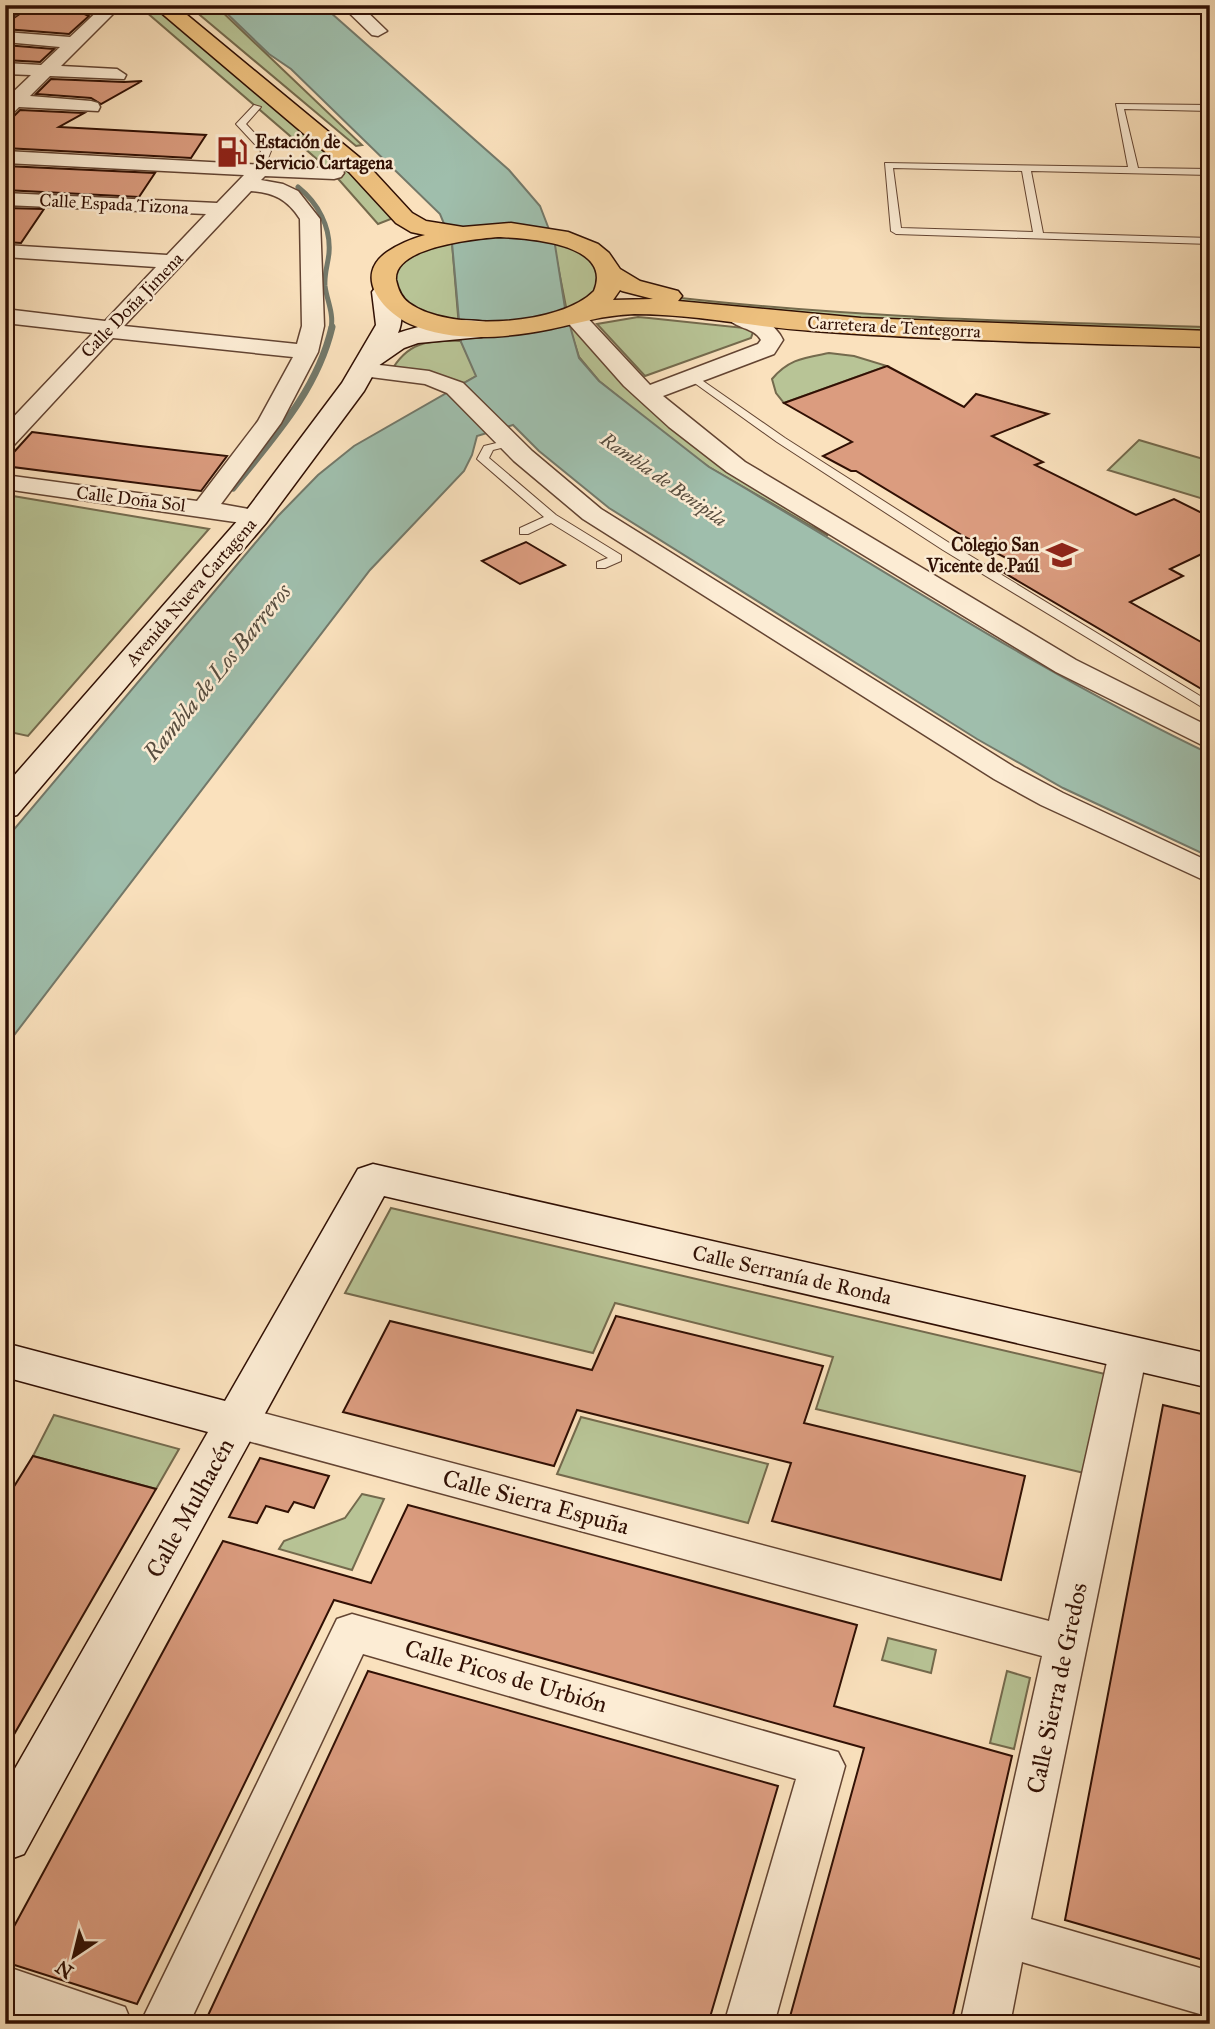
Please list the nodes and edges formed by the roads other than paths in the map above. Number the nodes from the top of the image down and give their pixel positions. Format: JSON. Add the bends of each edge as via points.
{"nodes":[{"id":1,"x":22,"y":5,"type":"edge"},
{"id":2,"x":138,"y":5,"type":"edge"},
{"id":3,"x":153,"y":5,"type":"edge"},
{"id":4,"x":162,"y":5,"type":"edge"},
{"id":5,"x":349,"y":5,"type":"edge"},
{"id":6,"x":102,"y":11,"type":"edge"},
{"id":7,"x":5,"y":17,"type":"edge"},
{"id":8,"x":187,"y":26,"type":"junction"},
{"id":9,"x":378,"y":31,"type":"dead end"},
{"id":10,"x":5,"y":37,"type":"edge"},
{"id":11,"x":75,"y":43,"type":"junction"},
{"id":12,"x":5,"y":68,"type":"edge"},
{"id":13,"x":46,"y":71,"type":"junction"},
{"id":14,"x":117,"y":75,"type":"dead end"},
{"id":15,"x":8,"y":104,"type":"edge"},
{"id":16,"x":91,"y":107,"type":"dead end"},
{"id":17,"x":257,"y":107,"type":"junction"},
{"id":18,"x":1210,"y":108,"type":"edge"},
{"id":19,"x":5,"y":157,"type":"edge"},
{"id":20,"x":1026,"y":169,"type":"junction"},
{"id":21,"x":1134,"y":172,"type":"junction"},
{"id":22,"x":1210,"y":172,"type":"edge"},
{"id":23,"x":334,"y":173,"type":"junction"},
{"id":24,"x":252,"y":177,"type":"junction"},
{"id":25,"x":5,"y":199,"type":"edge"},
{"id":26,"x":223,"y":209,"type":"junction"},
{"id":27,"x":456,"y":233,"type":"junction"},
{"id":28,"x":1039,"y":236,"type":"junction"},
{"id":29,"x":386,"y":241,"type":"junction"},
{"id":30,"x":1210,"y":241,"type":"edge"},
{"id":31,"x":5,"y":251,"type":"edge"},
{"id":32,"x":174,"y":261,"type":"junction"},
{"id":33,"x":609,"y":273,"type":"junction"},
{"id":34,"x":386,"y":292,"type":"junction"},
{"id":35,"x":573,"y":315,"type":"junction"},
{"id":36,"x":5,"y":316,"type":"edge"},
{"id":37,"x":738,"y":317,"type":"junction"},
{"id":38,"x":1210,"y":327,"type":"edge"},
{"id":39,"x":466,"y":328,"type":"junction"},
{"id":40,"x":108,"y":329,"type":"junction"},
{"id":41,"x":1210,"y":340,"type":"edge"},
{"id":42,"x":307,"y":352,"type":"junction"},
{"id":43,"x":364,"y":368,"type":"junction"},
{"id":44,"x":693,"y":377,"type":"junction"},
{"id":45,"x":647,"y":394,"type":"junction"},
{"id":46,"x":503,"y":436,"type":"junction"},
{"id":47,"x":5,"y":440,"type":"edge"},
{"id":48,"x":5,"y":482,"type":"edge"},
{"id":49,"x":205,"y":508,"type":"junction"},
{"id":50,"x":256,"y":517,"type":"junction"},
{"id":51,"x":552,"y":518,"type":"junction"},
{"id":52,"x":524,"y":531,"type":"dead end"},
{"id":53,"x":601,"y":565,"type":"dead end"},
{"id":54,"x":1210,"y":708,"type":"edge"},
{"id":55,"x":1210,"y":738,"type":"edge"},
{"id":56,"x":5,"y":808,"type":"edge"},
{"id":57,"x":1210,"y":874,"type":"edge"},
{"id":58,"x":373,"y":1179,"type":"joint"},
{"id":59,"x":1128,"y":1353,"type":"junction"},
{"id":60,"x":5,"y":1360,"type":"edge"},
{"id":61,"x":1210,"y":1371,"type":"edge"},
{"id":62,"x":237,"y":1422,"type":"junction"},
{"id":63,"x":1066,"y":1644,"type":"junction"},
{"id":64,"x":5,"y":1837,"type":"edge"},
{"id":65,"x":1004,"y":1934,"type":"junction"},
{"id":66,"x":5,"y":1989,"type":"edge"},
{"id":67,"x":1210,"y":1994,"type":"edge"},
{"id":68,"x":108,"y":2024,"type":"edge"},
{"id":69,"x":164,"y":2024,"type":"edge"},
{"id":70,"x":749,"y":2024,"type":"edge"},
{"id":71,"x":985,"y":2024,"type":"edge"}],
"edges":[{"from":1,"to":7,"type":"street"},
{"from":2,"to":17,"type":"main road"},
{"from":3,"to":8,"type":"main road"},
{"from":4,"to":8,"type":"main road"},
{"from":5,"to":9,"type":"street"},
{"from":6,"to":11,"type":"street"},
{"from":8,"to":27,"type":"main road","via":[[357,167],[404,218],[420,227]]},
{"from":10,"to":11,"type":"street"},
{"from":11,"to":13,"type":"street"},
{"from":12,"to":13,"type":"street"},
{"from":13,"to":14,"type":"street"},
{"from":13,"to":15,"type":"street"},
{"from":15,"to":16,"type":"street"},
{"from":17,"to":23,"type":"main road"},
{"from":17,"to":24,"type":"lane","via":[[241,124],[266,151]]},
{"from":18,"to":21,"type":"lane","via":[[1118,106]]},
{"from":19,"to":24,"type":"street"},
{"from":20,"to":21,"type":"lane"},
{"from":20,"to":28,"type":"lane"},
{"from":20,"to":28,"type":"lane","via":[[888,165],[896,231]]},
{"from":21,"to":22,"type":"lane"},
{"from":23,"to":24,"type":"street"},
{"from":23,"to":29,"type":"main road"},
{"from":24,"to":26,"type":"street","name":"Calle Doña Jimena"},
{"from":24,"to":42,"type":"street","via":[[282,188],[310,219],[313,326]]},
{"from":25,"to":26,"type":"street","name":"Calle Espada Tizona"},
{"from":26,"to":32,"type":"street","name":"Calle Doña Jimena"},
{"from":27,"to":29,"type":"main road","via":[[410,248]]},
{"from":27,"to":33,"type":"main road","via":[[507,230],[552,236],[591,250]]},
{"from":28,"to":30,"type":"lane"},
{"from":29,"to":34,"type":"main road"},
{"from":31,"to":32,"type":"street"},
{"from":32,"to":40,"type":"street","name":"Calle Doña Jimena"},
{"from":33,"to":35,"type":"main road","via":[[602,297]]},
{"from":33,"to":38,"type":"main road","name":"Carretera de Tentegorra","via":[[659,295],[740,305],[936,318]]},
{"from":34,"to":39,"type":"main road","name":"Carretera de Tentegorra","via":[[399,307],[415,315]]},
{"from":34,"to":43,"type":"street","name":"Avenida Nueva Cartagena","via":[[389,325]]},
{"from":35,"to":37,"type":"main road","name":"Carretera de Tentegorra","via":[[643,307]]},
{"from":35,"to":39,"type":"main road","name":"Carretera de Tentegorra","via":[[527,327]]},
{"from":35,"to":45,"type":"street"},
{"from":36,"to":40,"type":"street"},
{"from":37,"to":41,"type":"main road","name":"Carretera de Tentegorra","via":[[926,330]]},
{"from":37,"to":44,"type":"street","via":[[766,330],[770,345]]},
{"from":39,"to":43,"type":"street","name":"Avenida Nueva Cartagena","via":[[404,338],[379,352]]},
{"from":40,"to":42,"type":"street"},
{"from":40,"to":47,"type":"street","name":"Calle Doña Jimena"},
{"from":42,"to":49,"type":"street","via":[[269,423]]},
{"from":43,"to":46,"type":"street","via":[[429,378],[455,388]]},
{"from":43,"to":50,"type":"street","name":"Avenida Nueva Cartagena"},
{"from":44,"to":45,"type":"street"},
{"from":44,"to":54,"type":"lane","via":[[780,440],[947,547]]},
{"from":45,"to":55,"type":"street","via":[[736,467],[830,525],[1066,666]]},
{"from":46,"to":51,"type":"lane","via":[[483,459]]},
{"from":46,"to":57,"type":"street","via":[[592,514],[961,747],[1052,799]]},
{"from":48,"to":49,"type":"street","name":"Calle Doña Sol"},
{"from":49,"to":50,"type":"street","name":"Calle Doña Sol"},
{"from":50,"to":56,"type":"street","name":"Avenida Nueva Cartagena"},
{"from":51,"to":52,"type":"lane"},
{"from":51,"to":53,"type":"lane","via":[[617,558]]},
{"from":58,"to":59,"type":"street","name":"Calle Serranía de Ronda"},
{"from":58,"to":62,"type":"street","name":"Calle Mulhacén"},
{"from":59,"to":61,"type":"street","name":"Calle Serranía de Ronda"},
{"from":59,"to":63,"type":"street","name":"Calle Sierra de Gredos"},
{"from":60,"to":62,"type":"street","name":"Calle Sierra Espuña"},
{"from":62,"to":63,"type":"street","name":"Calle Sierra Espuña"},
{"from":62,"to":64,"type":"street","name":"Calle Mulhacén"},
{"from":63,"to":65,"type":"street","name":"Calle Sierra de Gredos"},
{"from":65,"to":67,"type":"street"},
{"from":65,"to":71,"type":"street","name":"Calle Sierra de Gredos"},
{"from":66,"to":68,"type":"street"},
{"from":69,"to":70,"type":"street","name":"Calle Picos de Urbión","via":[[352,1632],[822,1766]]}]}
